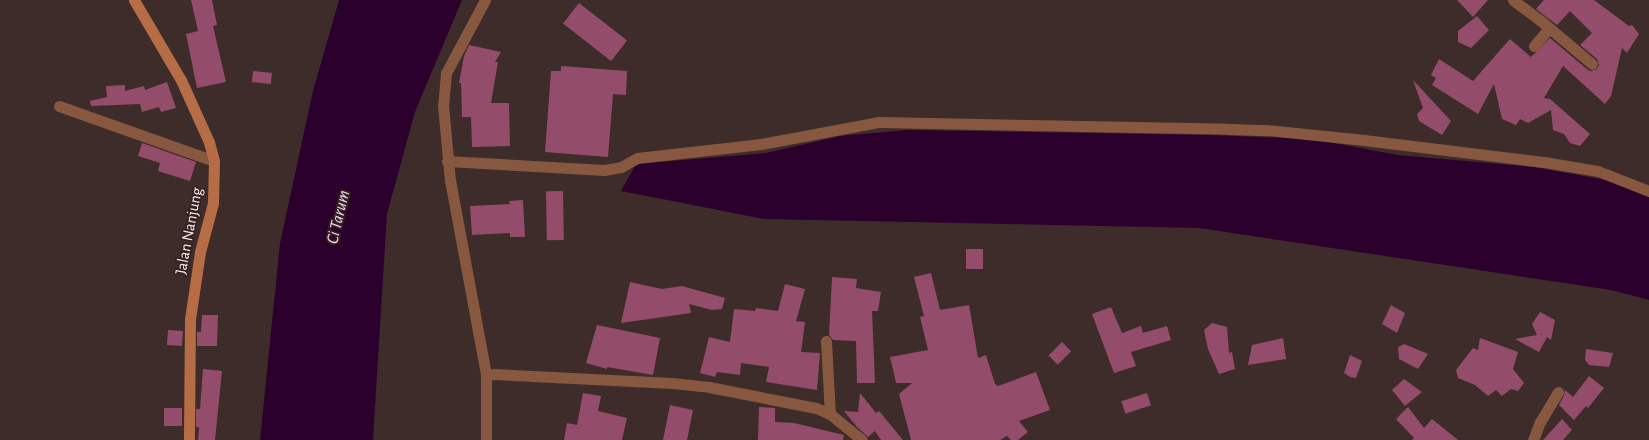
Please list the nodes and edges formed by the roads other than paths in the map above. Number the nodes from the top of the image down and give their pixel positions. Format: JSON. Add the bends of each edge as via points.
{"nodes":[{"id":1,"x":134,"y":0,"type":"edge"},
{"id":2,"x":485,"y":0,"type":"edge"},
{"id":3,"x":1513,"y":0,"type":"edge"},
{"id":4,"x":1549,"y":28,"type":"junction"},
{"id":5,"x":1534,"y":46,"type":"dead end"},
{"id":6,"x":1592,"y":64,"type":"dead end"},
{"id":7,"x":59,"y":106,"type":"dead end"},
{"id":8,"x":214,"y":161,"type":"junction"},
{"id":9,"x":447,"y":161,"type":"junction"},
{"id":10,"x":1649,"y":191,"type":"edge"},
{"id":11,"x":826,"y":341,"type":"dead end"},
{"id":12,"x":486,"y":375,"type":"junction"},
{"id":13,"x":1558,"y":392,"type":"dead end"},
{"id":14,"x":830,"y":414,"type":"junction"},
{"id":15,"x":189,"y":440,"type":"edge"},
{"id":16,"x":486,"y":440,"type":"edge"},
{"id":17,"x":862,"y":440,"type":"edge"},
{"id":18,"x":1533,"y":440,"type":"edge"}],
"edges":[{"from":1,"to":8,"type":"main road","name":"Jalan Nanjung","via":[[181,80],[209,142]]},
{"from":2,"to":9,"type":"street","via":[[446,73],[443,105]]},
{"from":3,"to":4,"type":"street"},
{"from":4,"to":5,"type":"street"},
{"from":4,"to":6,"type":"street"},
{"from":7,"to":8,"type":"street"},
{"from":8,"to":15,"type":"main road","name":"Jalan Nanjung","via":[[213,203],[200,252],[190,320]]},
{"from":9,"to":10,"type":"street","via":[[604,170],[621,167],[637,158],[761,144],[878,122],[1229,129],[1267,130],[1550,163],[1598,171]]},
{"from":9,"to":12,"type":"street"},
{"from":11,"to":14,"type":"street"},
{"from":12,"to":14,"type":"street","via":[[672,383],[709,387],[800,404]]},
{"from":12,"to":16,"type":"street"},
{"from":13,"to":18,"type":"street","via":[[1540,422]]},
{"from":14,"to":17,"type":"street"}]}
